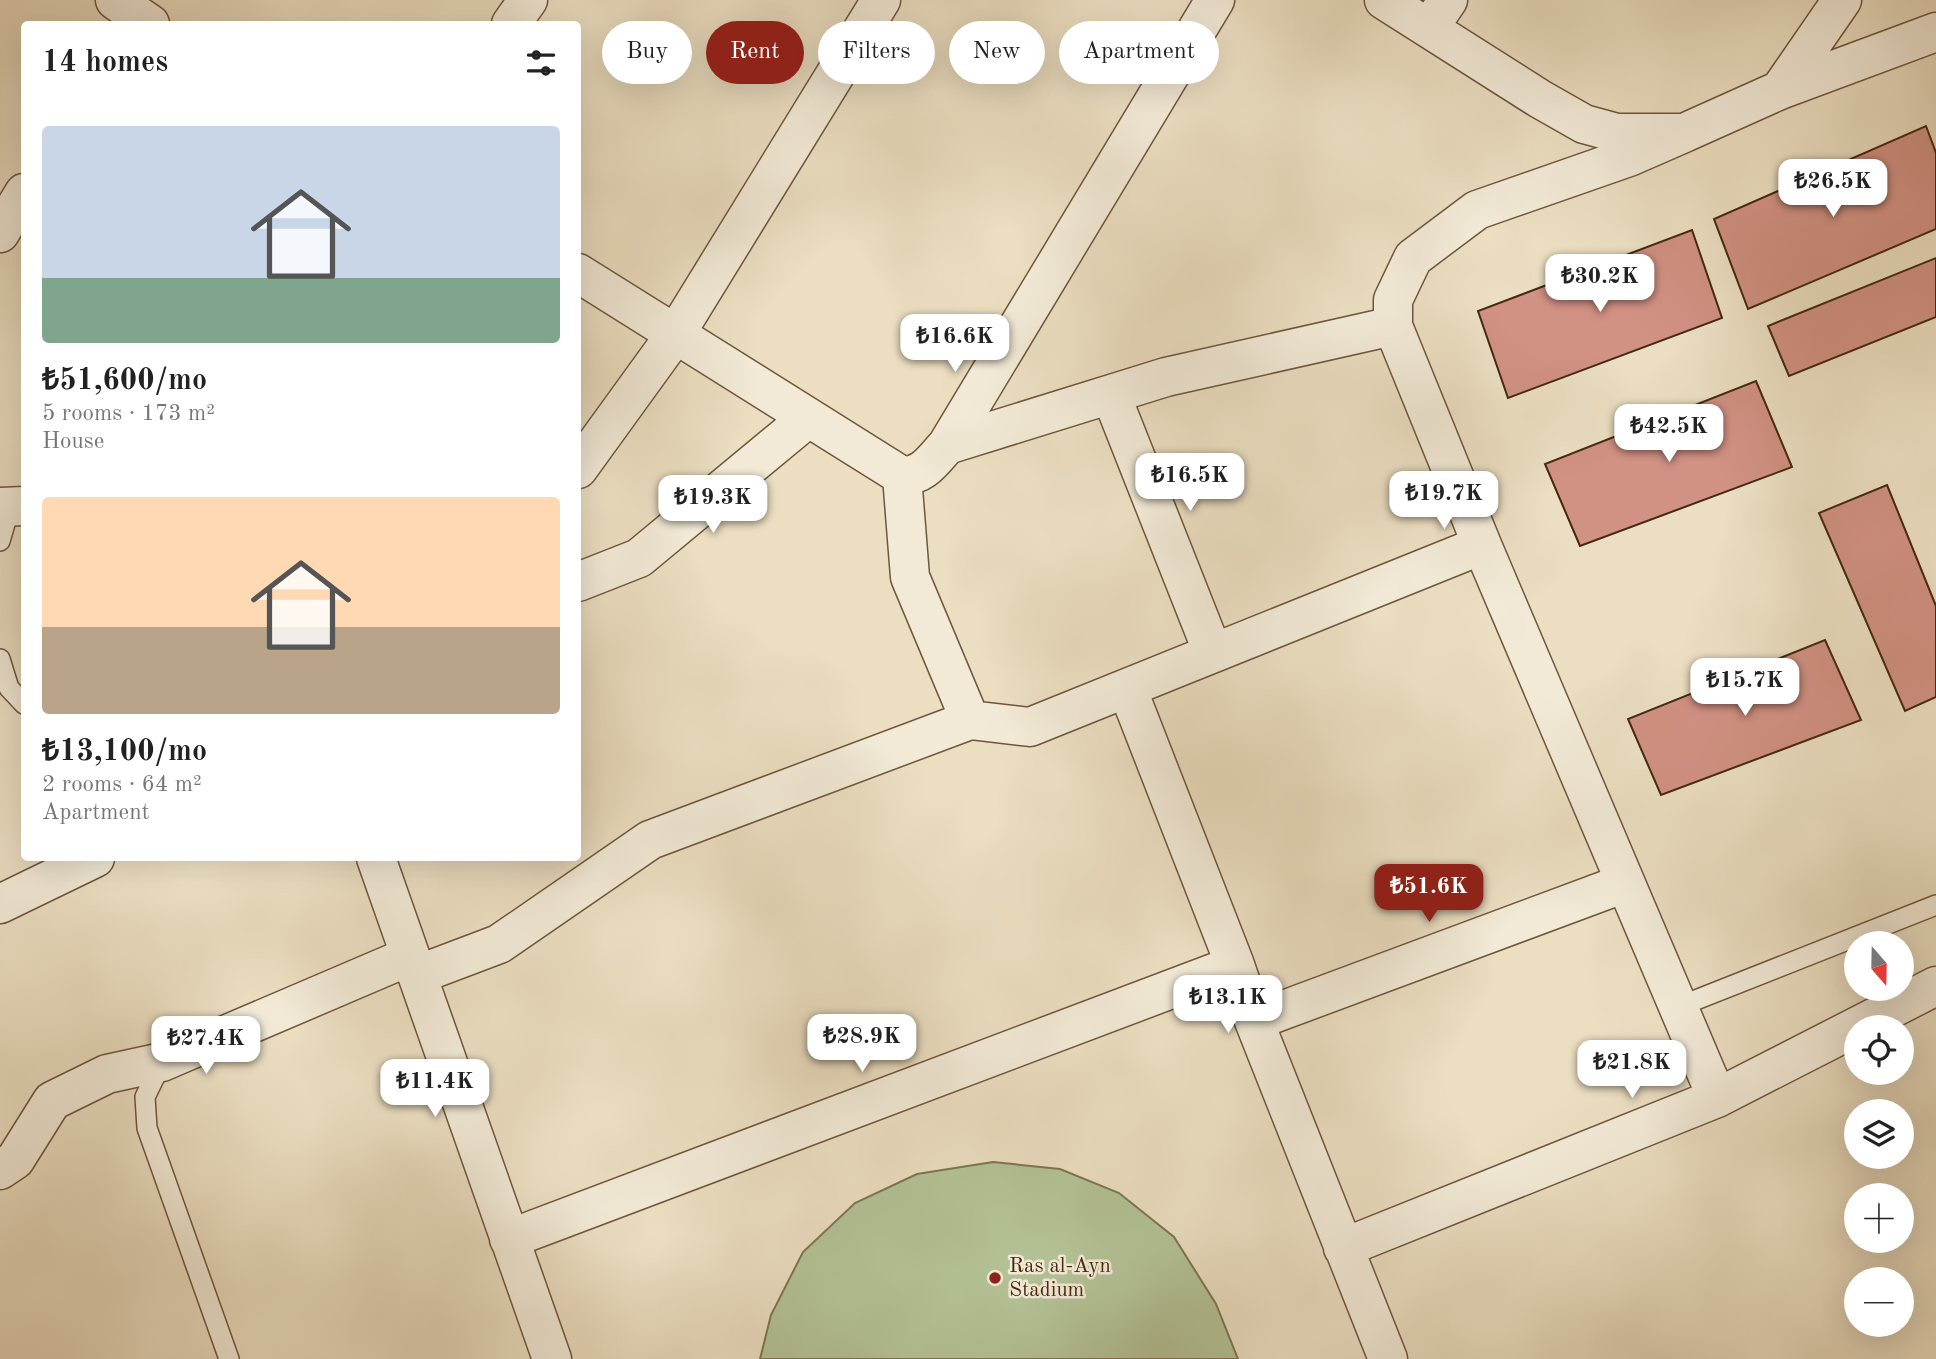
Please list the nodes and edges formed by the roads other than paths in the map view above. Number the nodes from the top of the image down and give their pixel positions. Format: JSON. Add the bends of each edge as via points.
{"nodes":[{"id":1,"x":528,"y":0,"type":"edge"},
{"id":2,"x":881,"y":0,"type":"edge"},
{"id":3,"x":1214,"y":0,"type":"edge"},
{"id":4,"x":1384,"y":0,"type":"edge"},
{"id":5,"x":1842,"y":0,"type":"edge"},
{"id":6,"x":1439,"y":14,"type":"edge"},
{"id":7,"x":513,"y":21,"type":"edge"},
{"id":8,"x":1936,"y":32,"type":"edge"},
{"id":9,"x":1780,"y":90,"type":"junction"},
{"id":10,"x":1684,"y":133,"type":"junction"},
{"id":11,"x":21,"y":198,"type":"edge"},
{"id":12,"x":0,"y":233,"type":"edge"},
{"id":13,"x":581,"y":275,"type":"edge"},
{"id":14,"x":1393,"y":326,"type":"junction"},
{"id":15,"x":675,"y":335,"type":"junction"},
{"id":16,"x":1111,"y":395,"type":"junction"},
{"id":17,"x":808,"y":418,"type":"junction"},
{"id":18,"x":947,"y":445,"type":"junction"},
{"id":19,"x":581,"y":465,"type":"edge"},
{"id":20,"x":902,"y":476,"type":"junction"},
{"id":21,"x":1482,"y":545,"type":"junction"},
{"id":22,"x":581,"y":581,"type":"edge"},
{"id":23,"x":1213,"y":653,"type":"junction"},
{"id":24,"x":0,"y":659,"type":"edge"},
{"id":25,"x":1127,"y":688,"type":"junction"},
{"id":26,"x":21,"y":701,"type":"edge"},
{"id":27,"x":970,"y":720,"type":"junction"},
{"id":28,"x":89,"y":861,"type":"edge"},
{"id":29,"x":377,"y":861,"type":"edge"},
{"id":30,"x":1625,"y":883,"type":"junction"},
{"id":31,"x":0,"y":904,"type":"edge"},
{"id":32,"x":1936,"y":905,"type":"edge"},
{"id":33,"x":1235,"y":965,"type":"junction"},
{"id":34,"x":413,"y":966,"type":"junction"},
{"id":35,"x":1936,"y":986,"type":"edge"},
{"id":36,"x":1678,"y":1007,"type":"junction"},
{"id":37,"x":1254,"y":1021,"type":"junction"},
{"id":38,"x":162,"y":1062,"type":"junction"},
{"id":39,"x":1717,"y":1098,"type":"junction"},
{"id":40,"x":5,"y":1172,"type":"edge"},
{"id":41,"x":509,"y":1239,"type":"junction"},
{"id":42,"x":1343,"y":1248,"type":"junction"},
{"id":43,"x":229,"y":1359,"type":"edge"},
{"id":44,"x":552,"y":1359,"type":"edge"},
{"id":45,"x":1388,"y":1359,"type":"edge"}],
"edges":[{"from":1,"to":7,"type":"street"},
{"from":2,"to":15,"type":"street"},
{"from":3,"to":18,"type":"street"},
{"from":4,"to":6,"type":"street"},
{"from":5,"to":9,"type":"street"},
{"from":6,"to":10,"type":"street","via":[[1540,99],[1584,124],[1617,132]]},
{"from":8,"to":9,"type":"street"},
{"from":9,"to":10,"type":"street"},
{"from":10,"to":14,"type":"street","via":[[1477,210],[1413,258],[1393,300]]},
{"from":11,"to":12,"type":"street"},
{"from":13,"to":15,"type":"street"},
{"from":14,"to":16,"type":"street","via":[[1166,377]]},
{"from":14,"to":21,"type":"street"},
{"from":15,"to":17,"type":"street"},
{"from":15,"to":19,"type":"street"},
{"from":16,"to":18,"type":"street"},
{"from":16,"to":23,"type":"street"},
{"from":17,"to":20,"type":"street"},
{"from":17,"to":22,"type":"street","via":[[639,558]]},
{"from":18,"to":20,"type":"street","via":[[914,476]]},
{"from":20,"to":27,"type":"street","via":[[910,577]]},
{"from":21,"to":23,"type":"street"},
{"from":21,"to":30,"type":"street"},
{"from":23,"to":25,"type":"street"},
{"from":24,"to":26,"type":"lane","via":[[9,688]]},
{"from":25,"to":27,"type":"street","via":[[1030,727]]},
{"from":25,"to":33,"type":"street"},
{"from":27,"to":34,"type":"street","via":[[650,840],[499,944]]},
{"from":28,"to":31,"type":"street"},
{"from":29,"to":34,"type":"street"},
{"from":30,"to":36,"type":"street"},
{"from":30,"to":37,"type":"street"},
{"from":32,"to":36,"type":"lane"},
{"from":33,"to":37,"type":"street"},
{"from":33,"to":41,"type":"street"},
{"from":34,"to":38,"type":"street"},
{"from":34,"to":41,"type":"street"},
{"from":35,"to":39,"type":"street"},
{"from":36,"to":39,"type":"street"},
{"from":37,"to":42,"type":"street"},
{"from":38,"to":40,"type":"street","via":[[107,1074],[51,1101]]},
{"from":38,"to":43,"type":"lane","via":[[145,1097],[147,1128]]},
{"from":39,"to":42,"type":"street"},
{"from":41,"to":44,"type":"street"},
{"from":42,"to":45,"type":"street"}]}
